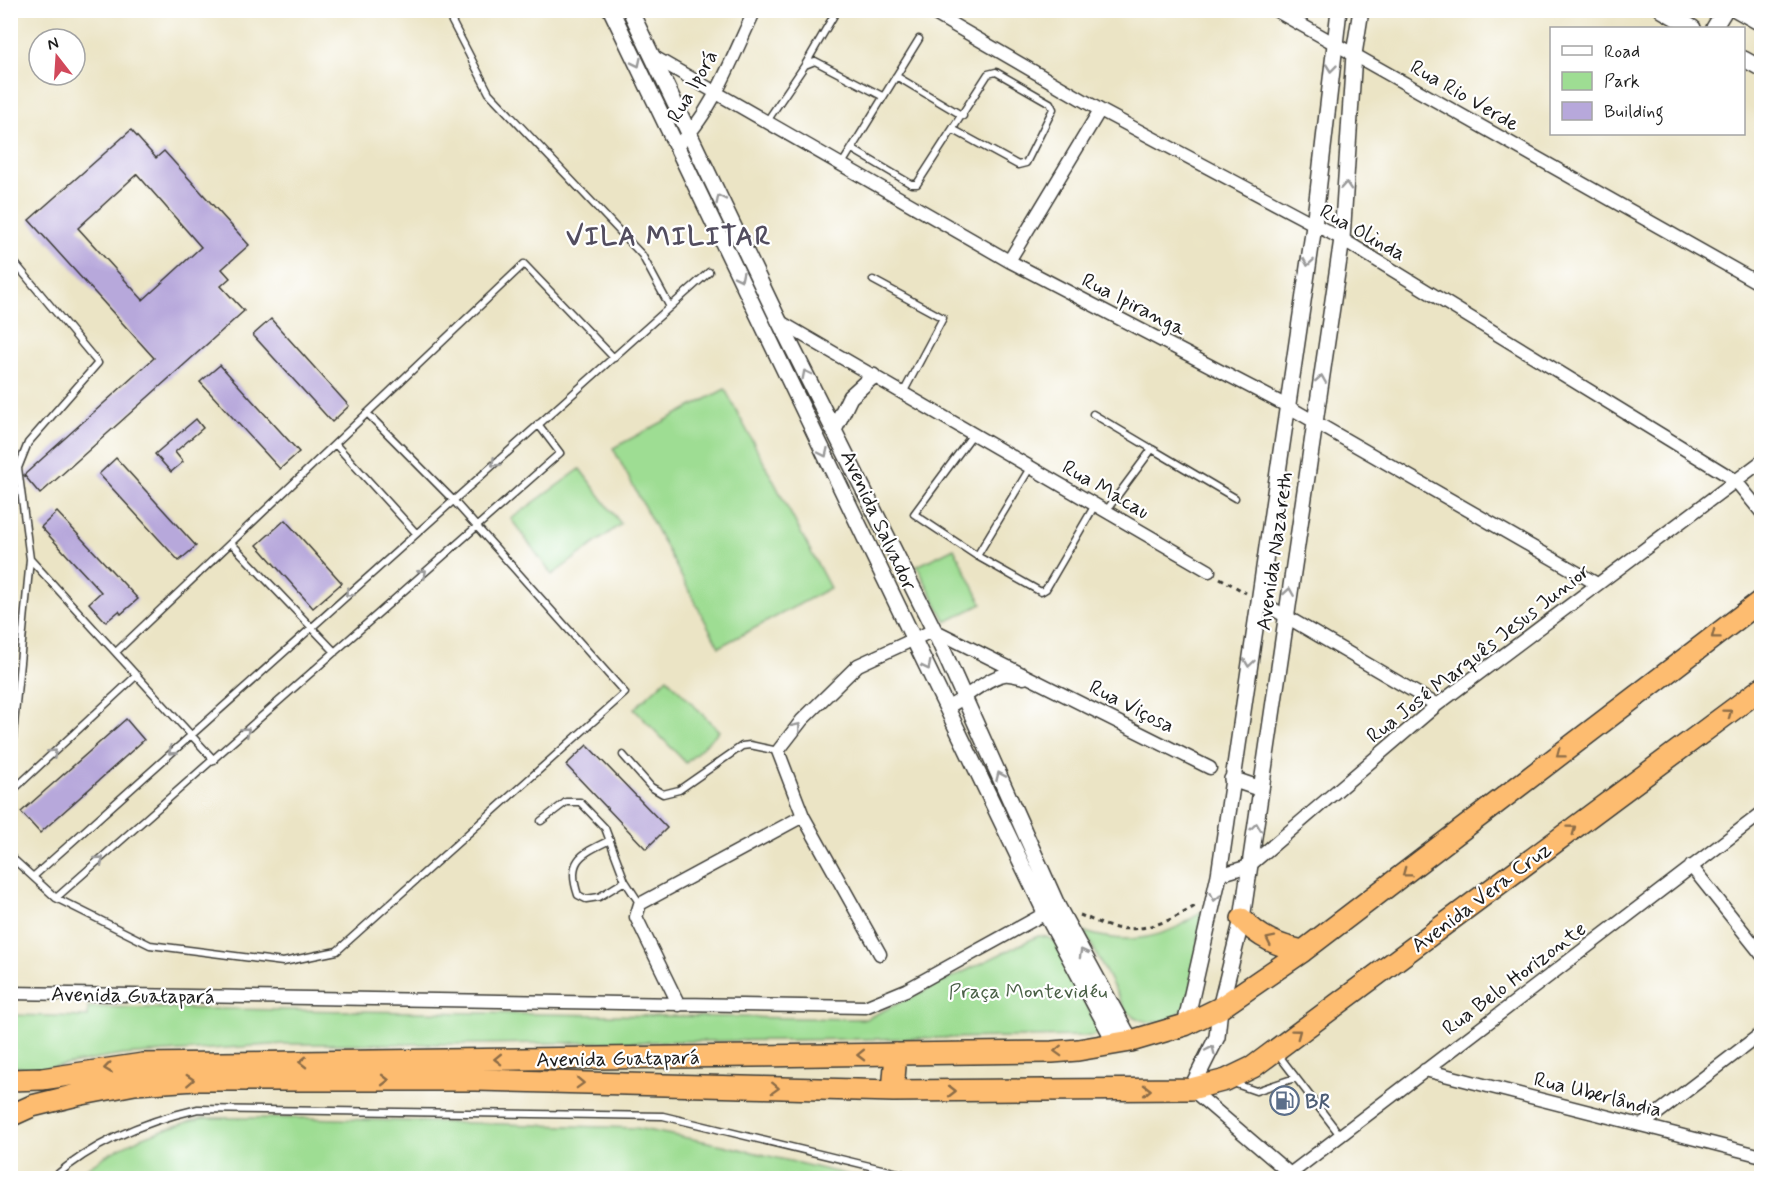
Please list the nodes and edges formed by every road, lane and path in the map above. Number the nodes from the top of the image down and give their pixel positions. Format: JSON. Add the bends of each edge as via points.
{"nodes":[{"id":1,"x":446,"y":10,"type":"edge"},
{"id":2,"x":611,"y":10,"type":"edge"},
{"id":3,"x":630,"y":10,"type":"edge"},
{"id":4,"x":755,"y":10,"type":"edge"},
{"id":5,"x":837,"y":10,"type":"edge"},
{"id":6,"x":928,"y":10,"type":"edge"},
{"id":7,"x":1275,"y":10,"type":"edge"},
{"id":8,"x":1339,"y":10,"type":"edge"},
{"id":9,"x":1361,"y":10,"type":"edge"},
{"id":10,"x":1662,"y":10,"type":"edge"},
{"id":11,"x":1725,"y":10,"type":"edge"},
{"id":12,"x":1737,"y":10,"type":"edge"},
{"id":13,"x":1761,"y":24,"type":"edge"},
{"id":14,"x":1691,"y":27,"type":"edge"},
{"id":15,"x":1715,"y":27,"type":"edge"},
{"id":16,"x":919,"y":39,"type":"dead end"},
{"id":17,"x":1334,"y":44,"type":"junction"},
{"id":18,"x":1354,"y":54,"type":"junction"},
{"id":19,"x":654,"y":57,"type":"junction"},
{"id":20,"x":1745,"y":60,"type":"edge"},
{"id":21,"x":805,"y":65,"type":"junction"},
{"id":22,"x":1761,"y":69,"type":"edge"},
{"id":23,"x":896,"y":76,"type":"junction"},
{"id":24,"x":716,"y":91,"type":"junction"},
{"id":25,"x":882,"y":96,"type":"junction"},
{"id":26,"x":1100,"y":110,"type":"junction"},
{"id":27,"x":963,"y":116,"type":"junction"},
{"id":28,"x":767,"y":121,"type":"junction"},
{"id":29,"x":954,"y":130,"type":"junction"},
{"id":30,"x":690,"y":135,"type":"junction"},
{"id":31,"x":676,"y":146,"type":"junction"},
{"id":32,"x":852,"y":149,"type":"junction"},
{"id":33,"x":842,"y":164,"type":"junction"},
{"id":34,"x":1314,"y":226,"type":"junction"},
{"id":35,"x":1342,"y":239,"type":"junction"},
{"id":36,"x":10,"y":258,"type":"edge"},
{"id":37,"x":1009,"y":261,"type":"junction"},
{"id":38,"x":709,"y":272,"type":"dead end"},
{"id":39,"x":873,"y":280,"type":"dead end"},
{"id":40,"x":1761,"y":285,"type":"edge"},
{"id":41,"x":670,"y":307,"type":"junction"},
{"id":42,"x":755,"y":308,"type":"junction"},
{"id":43,"x":779,"y":321,"type":"junction"},
{"id":44,"x":614,"y":358,"type":"junction"},
{"id":45,"x":873,"y":376,"type":"junction"},
{"id":46,"x":903,"y":393,"type":"junction"},
{"id":47,"x":1287,"y":406,"type":"junction"},
{"id":48,"x":1093,"y":414,"type":"dead end"},
{"id":49,"x":369,"y":415,"type":"junction"},
{"id":50,"x":1315,"y":421,"type":"junction"},
{"id":51,"x":538,"y":424,"type":"junction"},
{"id":52,"x":834,"y":430,"type":"junction"},
{"id":53,"x":973,"y":434,"type":"junction"},
{"id":54,"x":336,"y":445,"type":"junction"},
{"id":55,"x":1152,"y":449,"type":"junction"},
{"id":56,"x":1761,"y":461,"type":"edge"},
{"id":57,"x":1030,"y":468,"type":"junction"},
{"id":58,"x":1735,"y":480,"type":"junction"},
{"id":59,"x":1235,"y":498,"type":"dead end"},
{"id":60,"x":453,"y":500,"type":"junction"},
{"id":61,"x":1100,"y":508,"type":"junction"},
{"id":62,"x":1761,"y":513,"type":"edge"},
{"id":63,"x":475,"y":526,"type":"junction"},
{"id":64,"x":416,"y":533,"type":"junction"},
{"id":65,"x":231,"y":544,"type":"junction"},
{"id":66,"x":978,"y":556,"type":"junction"},
{"id":67,"x":30,"y":559,"type":"junction"},
{"id":68,"x":1209,"y":572,"type":"joint"},
{"id":69,"x":1597,"y":585,"type":"junction"},
{"id":70,"x":1258,"y":600,"type":"junction"},
{"id":71,"x":1761,"y":600,"type":"edge"},
{"id":72,"x":1285,"y":616,"type":"junction"},
{"id":73,"x":311,"y":627,"type":"junction"},
{"id":74,"x":934,"y":630,"type":"junction"},
{"id":75,"x":914,"y":640,"type":"junction"},
{"id":76,"x":116,"y":652,"type":"junction"},
{"id":77,"x":335,"y":652,"type":"junction"},
{"id":78,"x":137,"y":675,"type":"junction"},
{"id":79,"x":1037,"y":680,"type":"junction"},
{"id":80,"x":1761,"y":688,"type":"edge"},
{"id":81,"x":966,"y":699,"type":"junction"},
{"id":82,"x":1437,"y":705,"type":"junction"},
{"id":83,"x":948,"y":707,"type":"junction"},
{"id":84,"x":192,"y":734,"type":"junction"},
{"id":85,"x":778,"y":751,"type":"junction"},
{"id":86,"x":622,"y":755,"type":"dead end"},
{"id":87,"x":214,"y":760,"type":"junction"},
{"id":88,"x":10,"y":766,"type":"edge"},
{"id":89,"x":1210,"y":768,"type":"dead end"},
{"id":90,"x":1232,"y":779,"type":"junction"},
{"id":91,"x":1261,"y":789,"type":"junction"},
{"id":92,"x":10,"y":793,"type":"edge"},
{"id":93,"x":1761,"y":813,"type":"edge"},
{"id":94,"x":803,"y":816,"type":"junction"},
{"id":95,"x":541,"y":821,"type":"dead end"},
{"id":96,"x":610,"y":840,"type":"junction"},
{"id":97,"x":10,"y":856,"type":"edge"},
{"id":98,"x":1249,"y":866,"type":"junction"},
{"id":99,"x":1691,"y":866,"type":"junction"},
{"id":100,"x":1219,"y":874,"type":"junction"},
{"id":101,"x":34,"y":876,"type":"junction"},
{"id":102,"x":625,"y":881,"type":"junction"},
{"id":103,"x":1216,"y":891,"type":"junction"},
{"id":104,"x":56,"y":898,"type":"junction"},
{"id":105,"x":639,"y":904,"type":"junction"},
{"id":106,"x":1052,"y":910,"type":"junction"},
{"id":107,"x":1242,"y":919,"type":"junction"},
{"id":108,"x":1303,"y":951,"type":"junction"},
{"id":109,"x":880,"y":954,"type":"dead end"},
{"id":110,"x":1761,"y":955,"type":"edge"},
{"id":111,"x":10,"y":993,"type":"edge"},
{"id":112,"x":679,"y":1005,"type":"junction"},
{"id":113,"x":1220,"y":1008,"type":"junction"},
{"id":114,"x":1185,"y":1025,"type":"junction"},
{"id":115,"x":1761,"y":1033,"type":"edge"},
{"id":116,"x":1124,"y":1042,"type":"junction"},
{"id":117,"x":1275,"y":1050,"type":"junction"},
{"id":118,"x":896,"y":1054,"type":"junction"},
{"id":119,"x":1425,"y":1070,"type":"junction"},
{"id":120,"x":1234,"y":1076,"type":"junction"},
{"id":121,"x":1295,"y":1078,"type":"junction"},
{"id":122,"x":10,"y":1080,"type":"edge"},
{"id":123,"x":1191,"y":1089,"type":"junction"},
{"id":124,"x":893,"y":1091,"type":"junction"},
{"id":125,"x":1256,"y":1091,"type":"junction"},
{"id":126,"x":10,"y":1116,"type":"edge"},
{"id":127,"x":1642,"y":1125,"type":"junction"},
{"id":128,"x":1340,"y":1135,"type":"junction"},
{"id":129,"x":1761,"y":1156,"type":"edge"},
{"id":130,"x":1292,"y":1176,"type":"edge"},
{"id":131,"x":53,"y":1179,"type":"edge"},
{"id":132,"x":919,"y":1179,"type":"edge"}],
"edges":[{"from":1,"to":41,"type":"lane","via":[[489,93],[642,255]]},
{"from":2,"to":31,"type":"street","name":"Avenida Salvador","one_way":true},
{"from":3,"to":19,"type":"street","name":"Avenida Salvador"},
{"from":4,"to":24,"type":"street","name":"Rua Iporá"},
{"from":5,"to":21,"type":"lane"},
{"from":6,"to":26,"type":"street","name":"Rua Olinda"},
{"from":7,"to":17,"type":"street","name":"Rua Rio Verde"},
{"from":8,"to":17,"type":"street","name":"Avenida Nazareth"},
{"from":9,"to":18,"type":"street","name":"Avenida Nazareth"},
{"from":10,"to":14,"type":"street"},
{"from":11,"to":15,"type":"street"},
{"from":12,"to":13,"type":"street"},
{"from":16,"to":23,"type":"lane"},
{"from":17,"to":18,"type":"street","name":"Rua Rio Verde"},
{"from":17,"to":34,"type":"street","name":"Avenida Nazareth","one_way":true},
{"from":35,"to":18,"type":"street","name":"Avenida Nazareth","one_way":true},
{"from":18,"to":40,"type":"street","name":"Rua Rio Verde"},
{"from":19,"to":24,"type":"street","name":"Rua Ipiranga"},
{"from":19,"to":30,"type":"street","name":"Avenida Salvador"},
{"from":20,"to":22,"type":"street"},
{"from":21,"to":25,"type":"lane","via":[[815,62]]},
{"from":21,"to":28,"type":"lane"},
{"from":23,"to":25,"type":"lane"},
{"from":23,"to":27,"type":"lane"},
{"from":24,"to":28,"type":"street","name":"Rua Ipiranga"},
{"from":24,"to":30,"type":"street","name":"Rua Iporá"},
{"from":25,"to":32,"type":"lane"},
{"from":26,"to":34,"type":"street","name":"Rua Olinda"},
{"from":26,"to":37,"type":"street"},
{"from":27,"to":29,"type":"lane"},
{"from":27,"to":29,"type":"lane","via":[[988,74],[996,72],[1050,103],[1053,109],[1026,163],[1018,165]]},
{"from":28,"to":33,"type":"street","name":"Rua Ipiranga"},
{"from":29,"to":32,"type":"lane","via":[[917,184]]},
{"from":30,"to":31,"type":"street","name":"Rua Iporá"},
{"from":43,"to":30,"type":"street","name":"Avenida Salvador","one_way":true},
{"from":31,"to":42,"type":"street","name":"Avenida Salvador","one_way":true},
{"from":32,"to":33,"type":"lane"},
{"from":33,"to":37,"type":"street","name":"Rua Ipiranga"},
{"from":34,"to":35,"type":"street","name":"Rua Olinda"},
{"from":34,"to":47,"type":"street","name":"Avenida Nazareth","one_way":true},
{"from":50,"to":35,"type":"street","name":"Avenida Nazareth","one_way":true},
{"from":35,"to":58,"type":"street","name":"Rua Olinda"},
{"from":36,"to":67,"type":"lane","via":[[98,363],[28,442],[18,468]]},
{"from":37,"to":47,"type":"street","name":"Rua Ipiranga"},
{"from":38,"to":41,"type":"lane"},
{"from":39,"to":46,"type":"lane","via":[[943,318]]},
{"from":41,"to":44,"type":"lane"},
{"from":42,"to":43,"type":"street","name":"Rua Macau"},
{"from":42,"to":75,"type":"street","name":"Avenida Salvador","one_way":true},
{"from":43,"to":45,"type":"street","name":"Rua Macau"},
{"from":52,"to":43,"type":"street","name":"Avenida Salvador","one_way":true},
{"from":44,"to":49,"type":"lane","via":[[524,264]]},
{"from":44,"to":51,"type":"lane"},
{"from":45,"to":46,"type":"street","name":"Rua Macau"},
{"from":45,"to":52,"type":"street","via":[[850,398]]},
{"from":46,"to":53,"type":"street","name":"Rua Macau"},
{"from":47,"to":50,"type":"street","name":"Rua Ipiranga"},
{"from":47,"to":70,"type":"street","name":"Avenida Nazareth"},
{"from":48,"to":55,"type":"lane"},
{"from":49,"to":54,"type":"lane"},
{"from":49,"to":60,"type":"lane"},
{"from":50,"to":69,"type":"street","name":"Rua Ipiranga"},
{"from":72,"to":50,"type":"street","name":"Avenida Nazareth","one_way":true},
{"from":51,"to":60,"type":"lane","one_way":true},
{"from":51,"to":63,"type":"lane","via":[[560,453]]},
{"from":52,"to":74,"type":"street","name":"Avenida Salvador"},
{"from":53,"to":57,"type":"street","name":"Rua Macau"},
{"from":53,"to":66,"type":"lane","via":[[914,514]]},
{"from":54,"to":64,"type":"lane"},
{"from":54,"to":65,"type":"lane"},
{"from":55,"to":59,"type":"lane"},
{"from":55,"to":61,"type":"lane"},
{"from":56,"to":58,"type":"street","name":"Rua José Marquês Jesus Junior"},
{"from":57,"to":61,"type":"street","name":"Rua Macau"},
{"from":57,"to":66,"type":"lane"},
{"from":58,"to":62,"type":"street","name":"Rua Olinda"},
{"from":58,"to":69,"type":"street","name":"Rua José Marquês Jesus Junior"},
{"from":60,"to":63,"type":"lane"},
{"from":60,"to":64,"type":"lane"},
{"from":61,"to":66,"type":"lane","via":[[1041,591]]},
{"from":61,"to":68,"type":"street","name":"Rua Macau"},
{"from":77,"to":63,"type":"lane","one_way":true},
{"from":63,"to":104,"type":"lane","via":[[625,693],[337,951],[283,962],[150,945]]},
{"from":64,"to":73,"type":"lane","one_way":true},
{"from":65,"to":73,"type":"lane"},
{"from":65,"to":76,"type":"lane"},
{"from":67,"to":76,"type":"lane"},
{"from":67,"to":88,"type":"lane"},
{"from":68,"to":70,"type":"path"},
{"from":69,"to":82,"type":"street","name":"Rua José Marquês Jesus Junior"},
{"from":70,"to":72,"type":"street"},
{"from":70,"to":90,"type":"street","name":"Avenida Nazareth","one_way":true},
{"from":71,"to":108,"type":"highway","one_way":true},
{"from":72,"to":82,"type":"street"},
{"from":72,"to":91,"type":"street","name":"Avenida Nazareth"},
{"from":73,"to":77,"type":"lane"},
{"from":73,"to":84,"type":"lane"},
{"from":74,"to":75,"type":"street"},
{"from":74,"to":79,"type":"street","name":"Rua Viçosa"},
{"from":74,"to":81,"type":"street","name":"Avenida Salvador"},
{"from":75,"to":83,"type":"street","name":"Avenida Salvador","one_way":true},
{"from":85,"to":75,"type":"street","one_way":true,"via":[[802,720],[858,665]]},
{"from":76,"to":78,"type":"lane"},
{"from":87,"to":77,"type":"lane","one_way":true},
{"from":78,"to":84,"type":"lane"},
{"from":92,"to":78,"type":"lane","one_way":true},
{"from":79,"to":81,"type":"street","name":"Rua Viçosa","via":[[1005,675],[986,683]]},
{"from":79,"to":89,"type":"street","name":"Rua Viçosa"},
{"from":117,"to":80,"type":"highway","name":"Avenida Vera Cruz","one_way":true},
{"from":81,"to":83,"type":"street","name":"Rua Viçosa"},
{"from":106,"to":81,"type":"street","name":"Avenida Salvador","one_way":true},
{"from":82,"to":98,"type":"street","name":"Rua José Marquês Jesus Junior"},
{"from":83,"to":106,"type":"street","name":"Avenida Salvador"},
{"from":84,"to":87,"type":"lane"},
{"from":84,"to":101,"type":"lane","one_way":true},
{"from":85,"to":86,"type":"lane","via":[[742,746],[679,790],[663,794],[651,787]]},
{"from":85,"to":94,"type":"street"},
{"from":104,"to":87,"type":"lane","one_way":true},
{"from":90,"to":91,"type":"street"},
{"from":90,"to":100,"type":"street","name":"Avenida Nazareth"},
{"from":98,"to":91,"type":"street","name":"Avenida Nazareth","one_way":true},
{"from":93,"to":99,"type":"street","name":"Rua Belo Horizonte"},
{"from":94,"to":105,"type":"street"},
{"from":94,"to":109,"type":"street"},
{"from":95,"to":96,"type":"lane","via":[[566,802],[580,802],[605,828]]},
{"from":96,"to":102,"type":"lane"},
{"from":96,"to":102,"type":"lane","via":[[576,860],[572,868],[578,895],[586,899],[598,897]]},
{"from":97,"to":101,"type":"lane"},
{"from":98,"to":100,"type":"street","name":"Rua José Marquês Jesus Junior"},
{"from":98,"to":107,"type":"street","name":"Avenida Nazareth"},
{"from":99,"to":110,"type":"street"},
{"from":99,"to":119,"type":"street","name":"Rua Belo Horizonte"},
{"from":100,"to":103,"type":"street","name":"Avenida Nazareth"},
{"from":101,"to":104,"type":"lane"},
{"from":102,"to":105,"type":"lane"},
{"from":103,"to":106,"type":"path","via":[[1178,917],[1146,927],[1116,928]]},
{"from":103,"to":114,"type":"street","name":"Avenida Nazareth","one_way":true},
{"from":105,"to":112,"type":"street","via":[[636,917]]},
{"from":106,"to":112,"type":"street","name":"Avenida Guatapará","via":[[906,990],[865,1007]]},
{"from":106,"to":116,"type":"street","name":"Avenida Salvador"},
{"from":108,"to":107,"type":"highway","one_way":true,"via":[[1270,941]]},
{"from":107,"to":113,"type":"street","name":"Avenida Nazareth"},
{"from":108,"to":113,"type":"highway"},
{"from":111,"to":112,"type":"street","name":"Avenida Guatapará"},
{"from":113,"to":114,"type":"highway","name":"Avenida Guatapará"},
{"from":123,"to":113,"type":"street","name":"Avenida Nazareth","one_way":true,"via":[[1217,1037]]},
{"from":114,"to":116,"type":"highway","name":"Avenida Guatapará"},
{"from":115,"to":127,"type":"street"},
{"from":116,"to":118,"type":"highway","name":"Avenida Guatapará","one_way":true,"via":[[1078,1050]]},
{"from":117,"to":120,"type":"highway","name":"Avenida Vera Cruz"},
{"from":117,"to":121,"type":"lane"},
{"from":118,"to":122,"type":"highway","name":"Avenida Guatapará","one_way":true,"via":[[143,1064]]},
{"from":118,"to":124,"type":"highway"},
{"from":119,"to":127,"type":"street","name":"Rua Uberlândia"},
{"from":119,"to":128,"type":"street","name":"Rua Belo Horizonte"},
{"from":120,"to":123,"type":"highway","name":"Avenida Vera Cruz"},
{"from":120,"to":125,"type":"lane"},
{"from":120,"to":125,"type":"lane"},
{"from":121,"to":125,"type":"lane"},
{"from":121,"to":128,"type":"lane"},
{"from":124,"to":123,"type":"highway","name":"Avenida Guatapará","one_way":true},
{"from":123,"to":130,"type":"street"},
{"from":126,"to":124,"type":"highway","name":"Avenida Guatapará","one_way":true,"via":[[77,1095],[135,1084],[196,1080],[476,1080]]},
{"from":127,"to":129,"type":"street","name":"Rua Uberlândia"},
{"from":128,"to":130,"type":"street","name":"Rua Belo Horizonte"},
{"from":131,"to":132,"type":"lane","via":[[108,1142],[156,1119],[198,1109],[663,1116]]}]}
